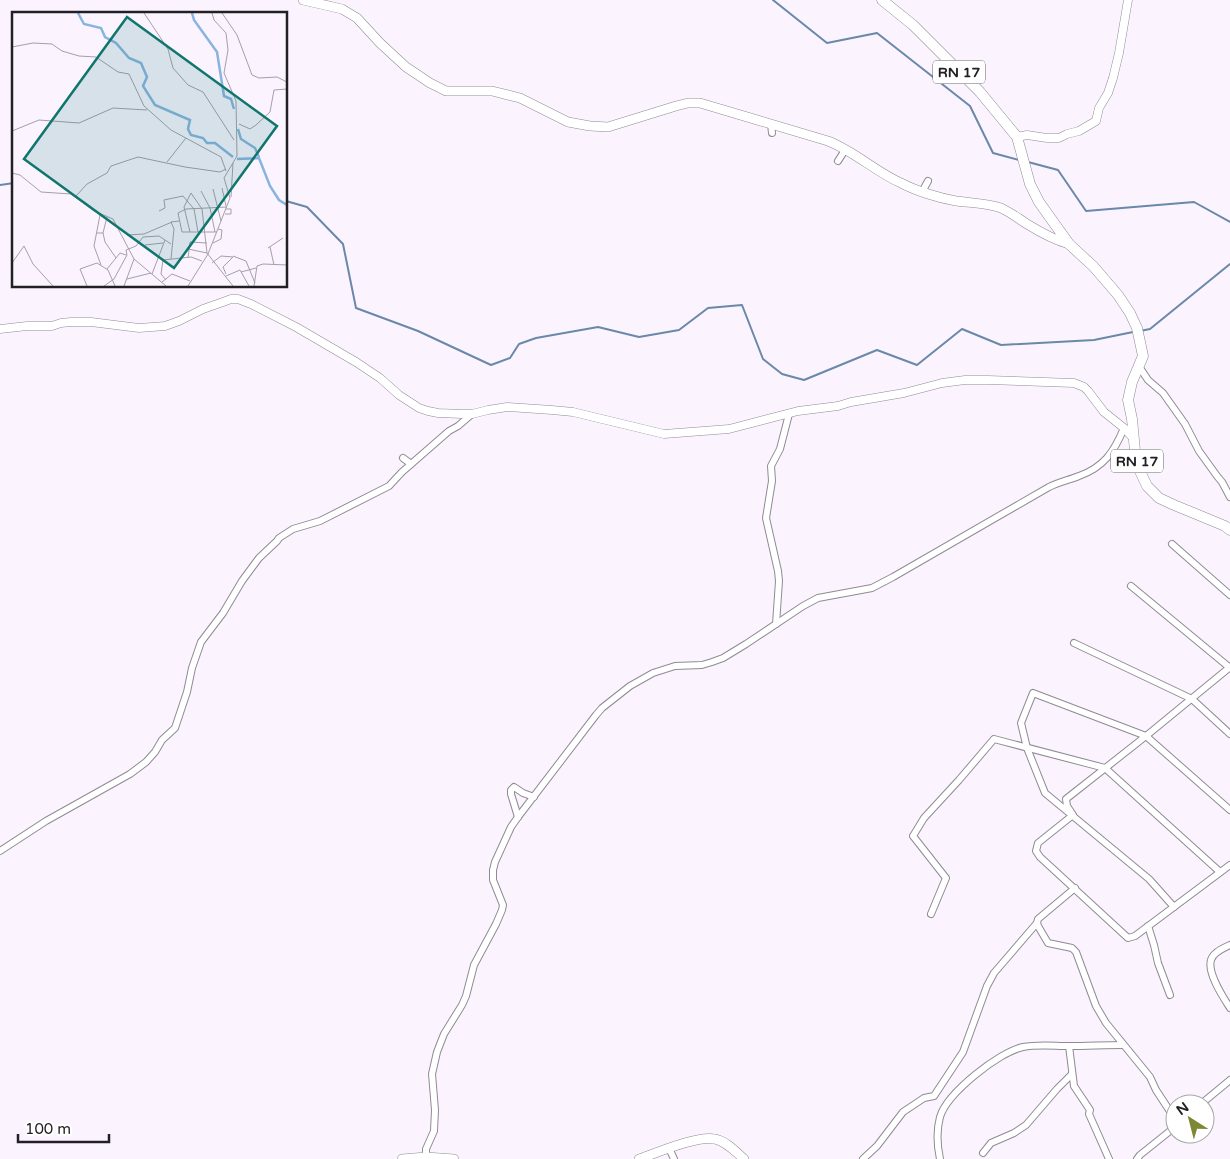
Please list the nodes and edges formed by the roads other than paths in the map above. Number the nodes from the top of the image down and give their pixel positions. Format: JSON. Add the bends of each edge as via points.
{"nodes":[{"id":1,"x":303,"y":0,"type":"edge"},
{"id":2,"x":882,"y":0,"type":"edge"},
{"id":3,"x":1128,"y":0,"type":"edge"},
{"id":4,"x":1017,"y":137,"type":"junction"},
{"id":5,"x":845,"y":150,"type":"junction"},
{"id":6,"x":838,"y":161,"type":"dead end"},
{"id":7,"x":928,"y":180,"type":"dead end"},
{"id":8,"x":922,"y":192,"type":"junction"},
{"id":9,"x":1069,"y":244,"type":"junction"},
{"id":10,"x":0,"y":329,"type":"edge"},
{"id":11,"x":1138,"y":365,"type":"junction"},
{"id":12,"x":472,"y":414,"type":"junction"},
{"id":13,"x":789,"y":414,"type":"junction"},
{"id":14,"x":1124,"y":428,"type":"junction"},
{"id":15,"x":1134,"y":439,"type":"junction"},
{"id":16,"x":403,"y":458,"type":"dead end"},
{"id":17,"x":411,"y":464,"type":"junction"},
{"id":18,"x":1230,"y":497,"type":"edge"},
{"id":19,"x":1230,"y":530,"type":"edge"},
{"id":20,"x":1172,"y":544,"type":"dead end"},
{"id":21,"x":1131,"y":586,"type":"dead end"},
{"id":22,"x":1230,"y":595,"type":"edge"},
{"id":23,"x":776,"y":624,"type":"junction"},
{"id":24,"x":1074,"y":643,"type":"dead end"},
{"id":25,"x":1230,"y":668,"type":"edge"},
{"id":26,"x":1192,"y":699,"type":"junction"},
{"id":27,"x":1230,"y":734,"type":"edge"},
{"id":28,"x":1146,"y":736,"type":"junction"},
{"id":29,"x":1027,"y":748,"type":"junction"},
{"id":30,"x":1105,"y":768,"type":"junction"},
{"id":31,"x":534,"y":797,"type":"junction"},
{"id":32,"x":1230,"y":810,"type":"edge"},
{"id":33,"x":1073,"y":815,"type":"junction"},
{"id":34,"x":518,"y":817,"type":"junction"},
{"id":35,"x":0,"y":851,"type":"edge"},
{"id":36,"x":1230,"y":865,"type":"edge"},
{"id":37,"x":1220,"y":872,"type":"junction"},
{"id":38,"x":1075,"y":888,"type":"junction"},
{"id":39,"x":1174,"y":907,"type":"junction"},
{"id":40,"x":931,"y":914,"type":"dead end"},
{"id":41,"x":1037,"y":923,"type":"junction"},
{"id":42,"x":1148,"y":926,"type":"junction"},
{"id":43,"x":1230,"y":945,"type":"edge"},
{"id":44,"x":1170,"y":995,"type":"dead end"},
{"id":45,"x":1230,"y":1007,"type":"edge"},
{"id":46,"x":1123,"y":1045,"type":"junction"},
{"id":47,"x":1069,"y":1046,"type":"junction"},
{"id":48,"x":1072,"y":1074,"type":"junction"},
{"id":49,"x":1230,"y":1080,"type":"edge"},
{"id":50,"x":1213,"y":1094,"type":"edge"},
{"id":51,"x":1165,"y":1104,"type":"edge"},
{"id":52,"x":1165,"y":1135,"type":"edge"},
{"id":53,"x":669,"y":1148,"type":"junction"},
{"id":54,"x":983,"y":1153,"type":"dead end"},
{"id":55,"x":734,"y":1156,"type":"edge"},
{"id":56,"x":426,"y":1157,"type":"junction"},
{"id":57,"x":402,"y":1159,"type":"edge"},
{"id":58,"x":454,"y":1159,"type":"edge"},
{"id":59,"x":639,"y":1159,"type":"edge"},
{"id":60,"x":674,"y":1159,"type":"edge"},
{"id":61,"x":744,"y":1159,"type":"edge"},
{"id":62,"x":863,"y":1159,"type":"edge"},
{"id":63,"x":940,"y":1159,"type":"edge"},
{"id":64,"x":1109,"y":1159,"type":"edge"},
{"id":65,"x":1137,"y":1159,"type":"edge"}],
"edges":[{"from":1,"to":5,"type":"main road","via":[[342,9],[357,18],[406,67],[446,91],[492,91],[520,98],[568,122],[590,126],[608,126],[700,103],[771,128],[828,141]]},
{"from":2,"to":4,"type":"main road","number":"RN 17","via":[[913,25],[980,92]]},
{"from":3,"to":4,"type":"street","via":[[1113,78],[1096,121],[1059,138],[1027,134]]},
{"from":4,"to":9,"type":"main road","number":"RN 17","via":[[1030,184]]},
{"from":5,"to":6,"type":"street"},
{"from":5,"to":8,"type":"main road"},
{"from":7,"to":8,"type":"street"},
{"from":8,"to":9,"type":"main road","via":[[1003,209],[1035,229]]},
{"from":9,"to":11,"type":"main road","number":"RN 17","via":[[1093,266],[1130,313],[1143,356]]},
{"from":10,"to":12,"type":"street","via":[[71,322],[139,328],[165,326],[203,309],[238,299],[356,362],[419,408],[438,413]]},
{"from":11,"to":15,"type":"main road","number":"RN 17","via":[[1128,400]]},
{"from":11,"to":18,"type":"street","via":[[1186,424],[1199,451]]},
{"from":12,"to":13,"type":"street","via":[[507,407],[573,412],[664,434],[730,430]]},
{"from":12,"to":17,"type":"street"},
{"from":13,"to":14,"type":"street","via":[[957,381],[1074,383],[1084,387],[1104,412]]},
{"from":13,"to":23,"type":"street","via":[[780,449],[771,466],[766,518],[780,581]]},
{"from":14,"to":15,"type":"street"},
{"from":14,"to":23,"type":"street","via":[[1118,444],[1100,466],[1049,487],[872,588],[818,598]]},
{"from":15,"to":19,"type":"main road","number":"RN 17","via":[[1138,467],[1147,486],[1159,498]]},
{"from":16,"to":17,"type":"street"},
{"from":17,"to":35,"type":"street","via":[[389,486],[279,538],[259,558],[201,642],[175,728],[146,762]]},
{"from":20,"to":22,"type":"street"},
{"from":21,"to":25,"type":"street"},
{"from":23,"to":31,"type":"street","via":[[723,658],[703,664],[665,668],[630,686],[602,708]]},
{"from":24,"to":26,"type":"street"},
{"from":25,"to":26,"type":"street"},
{"from":26,"to":27,"type":"street"},
{"from":26,"to":28,"type":"street"},
{"from":28,"to":29,"type":"street","via":[[1032,693],[1021,723]]},
{"from":28,"to":30,"type":"street"},
{"from":28,"to":32,"type":"street"},
{"from":29,"to":30,"type":"street"},
{"from":29,"to":33,"type":"street","via":[[1045,793]]},
{"from":29,"to":40,"type":"street","via":[[994,739],[924,818],[913,836],[946,878]]},
{"from":30,"to":33,"type":"street","via":[[1066,799]]},
{"from":30,"to":37,"type":"street"},
{"from":31,"to":34,"type":"street"},
{"from":31,"to":34,"type":"street","via":[[514,787],[511,790]]},
{"from":33,"to":38,"type":"street","via":[[1038,843],[1036,851]]},
{"from":33,"to":39,"type":"street","via":[[1149,880]]},
{"from":34,"to":56,"type":"street","via":[[504,840],[493,870],[502,910],[474,965],[462,1005],[444,1034],[436,1056],[432,1074],[434,1131]]},
{"from":36,"to":37,"type":"street"},
{"from":37,"to":39,"type":"street"},
{"from":38,"to":41,"type":"street"},
{"from":38,"to":42,"type":"street","via":[[1126,937],[1136,936]]},
{"from":39,"to":42,"type":"street"},
{"from":41,"to":46,"type":"street","via":[[1048,943],[1072,948],[1076,952],[1096,1006]]},
{"from":41,"to":62,"type":"street","via":[[994,973],[963,1052],[934,1096],[924,1098],[903,1112]]},
{"from":42,"to":44,"type":"street"},
{"from":43,"to":45,"type":"street","via":[[1211,960],[1211,974]]},
{"from":46,"to":47,"type":"street"},
{"from":46,"to":51,"type":"street","via":[[1150,1077]]},
{"from":47,"to":48,"type":"street"},
{"from":47,"to":63,"type":"street","via":[[1022,1047],[999,1057],[968,1081],[953,1096],[940,1117],[937,1133]]},
{"from":48,"to":54,"type":"street","via":[[1026,1124],[991,1143]]},
{"from":48,"to":64,"type":"street","via":[[1074,1086],[1090,1110]]},
{"from":49,"to":50,"type":"street"},
{"from":52,"to":65,"type":"street"},
{"from":53,"to":55,"type":"main road","via":[[712,1138],[721,1141]]},
{"from":53,"to":59,"type":"main road"},
{"from":53,"to":60,"type":"street"},
{"from":55,"to":61,"type":"main road"},
{"from":56,"to":57,"type":"main road"},
{"from":56,"to":58,"type":"main road"}]}
